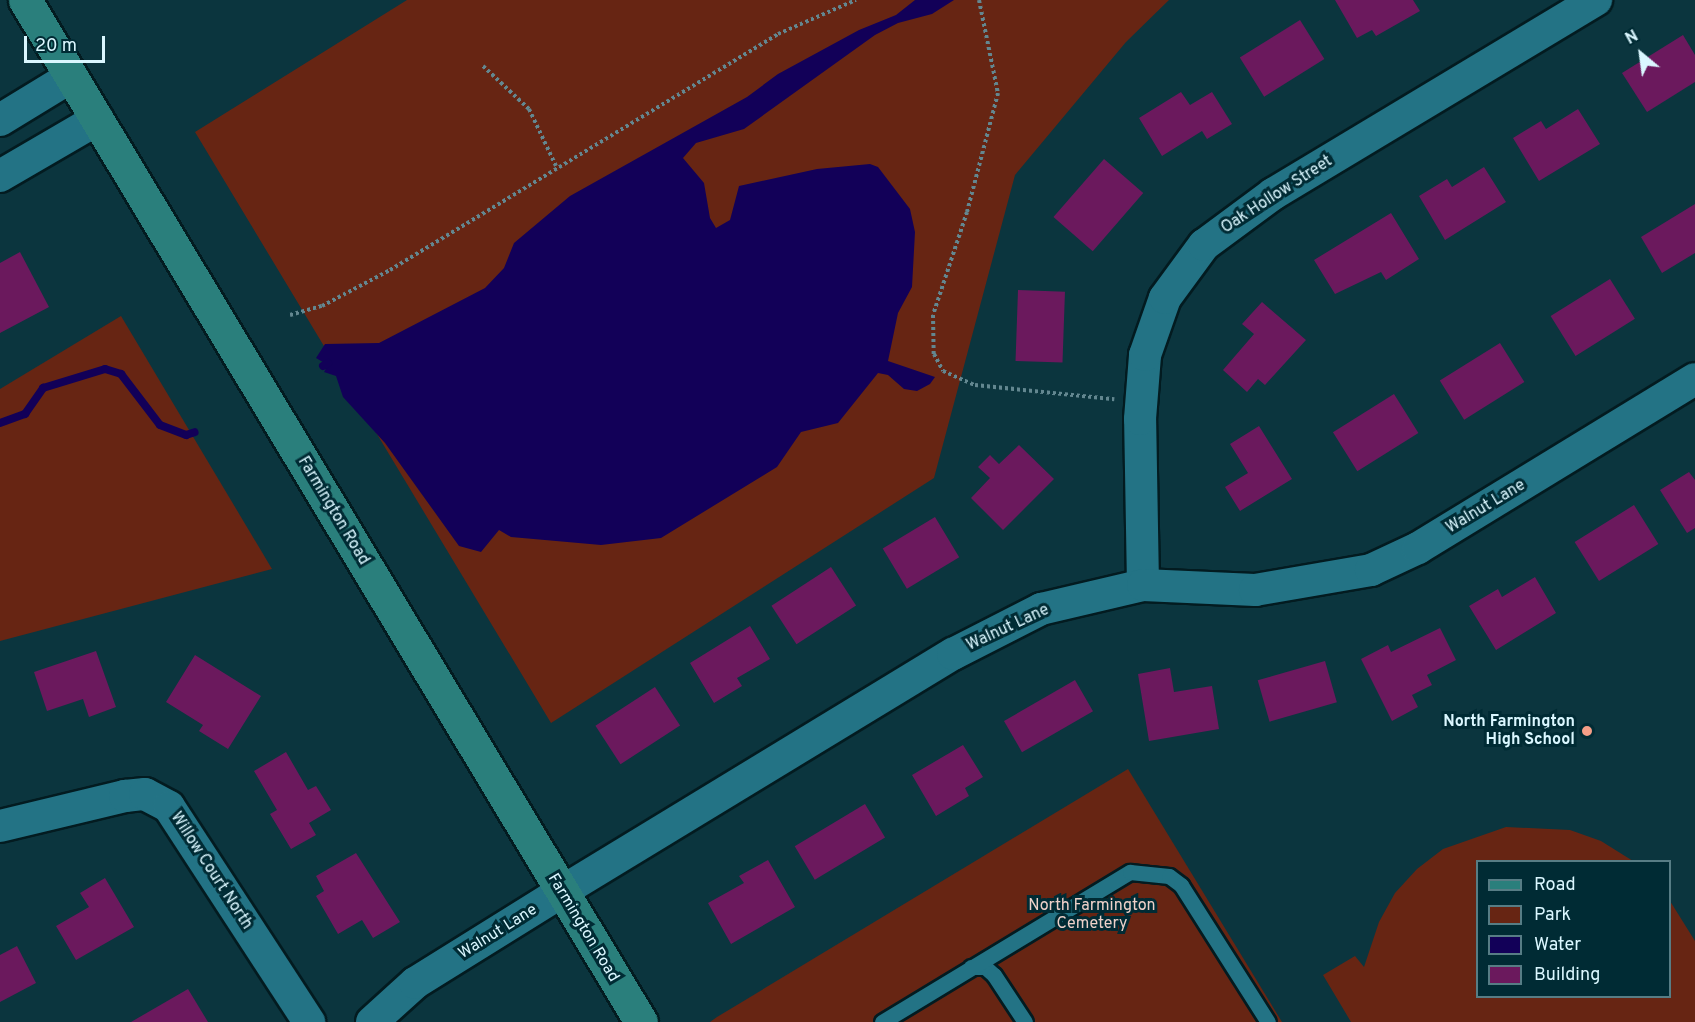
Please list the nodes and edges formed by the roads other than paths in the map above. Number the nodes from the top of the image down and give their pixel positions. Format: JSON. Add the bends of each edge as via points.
{"nodes":[{"id":1,"x":25,"y":0,"type":"edge"},
{"id":2,"x":1596,"y":0,"type":"edge"},
{"id":3,"x":72,"y":76,"type":"junction"},
{"id":4,"x":98,"y":119,"type":"junction"},
{"id":5,"x":0,"y":120,"type":"edge"},
{"id":6,"x":0,"y":176,"type":"edge"},
{"id":7,"x":1695,"y":380,"type":"edge"},
{"id":8,"x":1143,"y":585,"type":"junction"},
{"id":9,"x":0,"y":826,"type":"edge"},
{"id":10,"x":561,"y":892,"type":"junction"},
{"id":11,"x":971,"y":966,"type":"junction"},
{"id":12,"x":309,"y":1022,"type":"edge"},
{"id":13,"x":372,"y":1022,"type":"edge"},
{"id":14,"x":641,"y":1022,"type":"edge"},
{"id":15,"x":882,"y":1022,"type":"edge"},
{"id":16,"x":1025,"y":1022,"type":"edge"},
{"id":17,"x":1268,"y":1022,"type":"edge"}],
"edges":[{"from":1,"to":3,"type":"street","name":"Farmington Road"},
{"from":2,"to":8,"type":"street","name":"Oak Hollow Street","via":[[1273,194],[1204,245],[1165,298],[1145,355]]},
{"from":3,"to":4,"type":"street","name":"Farmington Road"},
{"from":3,"to":5,"type":"street"},
{"from":4,"to":6,"type":"street"},
{"from":4,"to":10,"type":"street","name":"Farmington Road"},
{"from":7,"to":8,"type":"street","name":"Walnut Lane","via":[[1418,548],[1371,570],[1255,590]]},
{"from":8,"to":10,"type":"street","name":"Walnut Lane","via":[[1041,609],[952,654]]},
{"from":9,"to":12,"type":"street","name":"Willow Court North","via":[[125,796],[145,794],[169,807]]},
{"from":10,"to":13,"type":"street","name":"Walnut Lane","via":[[416,984]]},
{"from":10,"to":14,"type":"street","name":"Farmington Road"},
{"from":11,"to":15,"type":"lane"},
{"from":11,"to":16,"type":"lane","via":[[985,967],[994,975]]},
{"from":11,"to":17,"type":"lane","via":[[1107,883],[1131,872],[1151,872],[1169,876],[1190,897]]}]}
